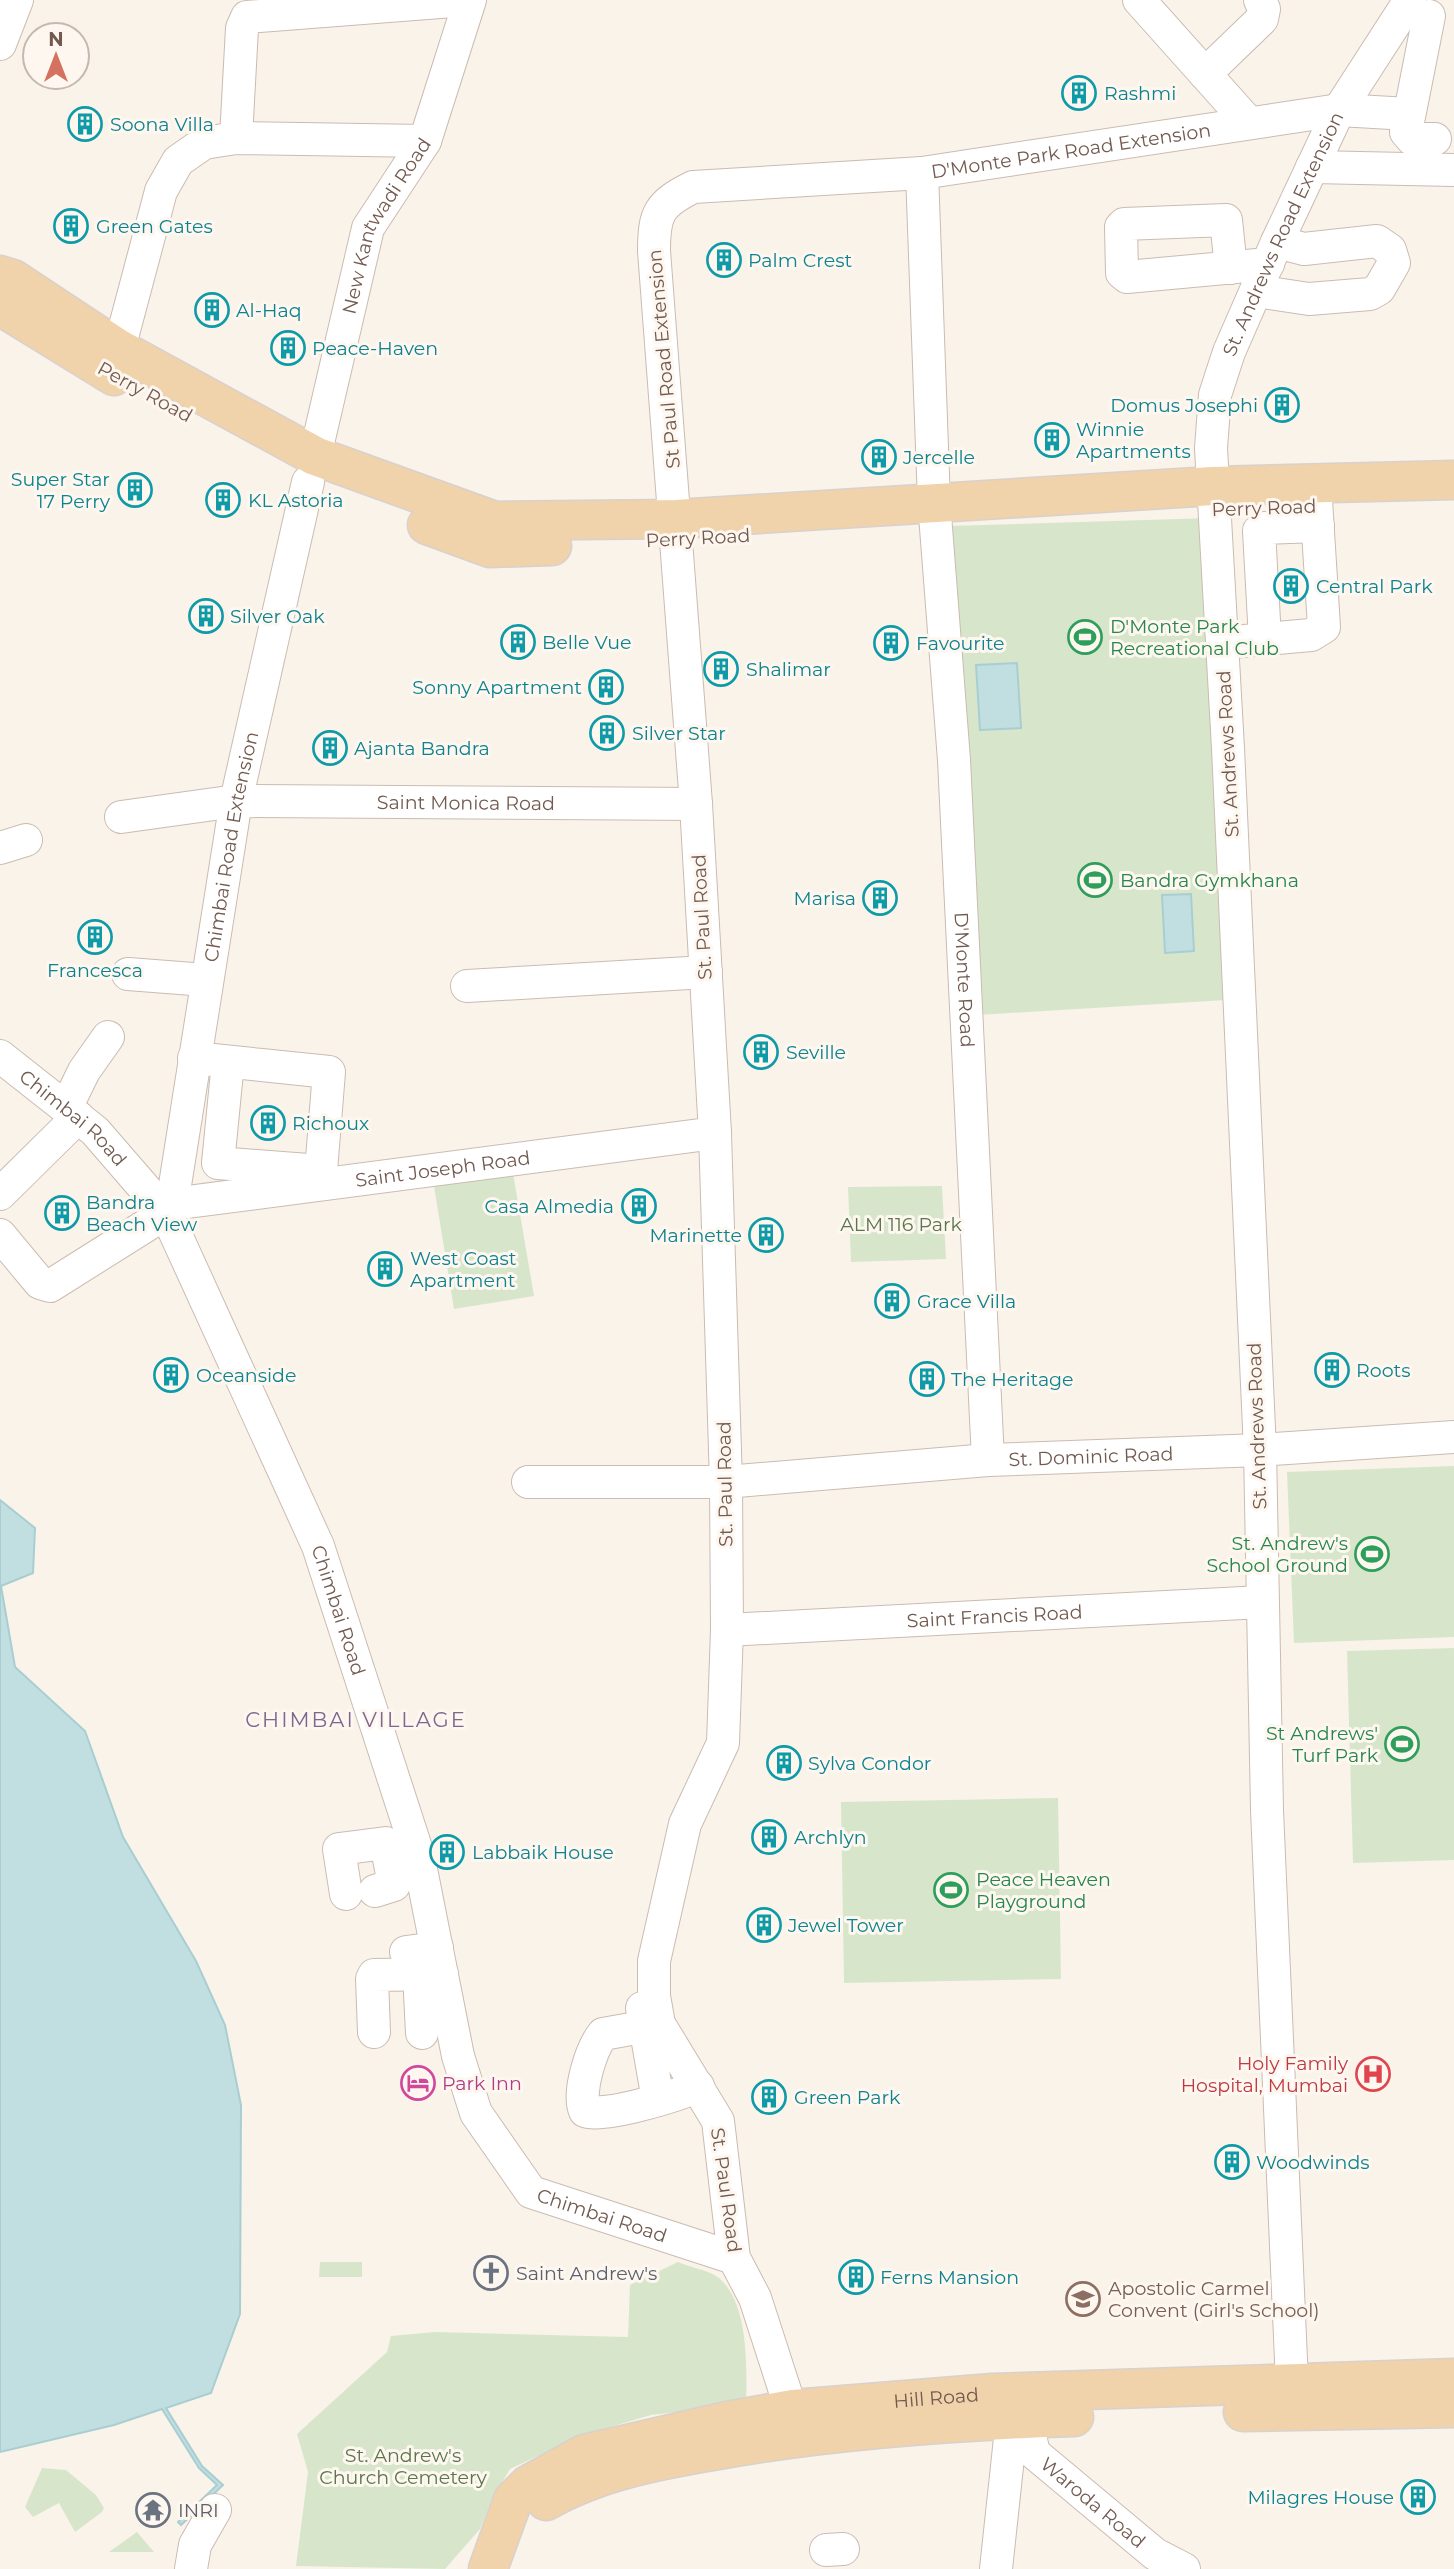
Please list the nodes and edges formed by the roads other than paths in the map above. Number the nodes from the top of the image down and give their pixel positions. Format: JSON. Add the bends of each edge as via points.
{"nodes":[{"id":1,"x":17,"y":0,"type":"edge"},
{"id":2,"x":468,"y":0,"type":"edge"},
{"id":3,"x":1139,"y":0,"type":"edge"},
{"id":4,"x":1260,"y":0,"type":"edge"},
{"id":5,"x":1423,"y":12,"type":"edge"},
{"id":6,"x":0,"y":44,"type":"edge"},
{"id":7,"x":1205,"y":74,"type":"junction"},
{"id":8,"x":1339,"y":110,"type":"junction"},
{"id":9,"x":1409,"y":114,"type":"junction"},
{"id":10,"x":1249,"y":123,"type":"junction"},
{"id":11,"x":236,"y":138,"type":"junction"},
{"id":12,"x":1435,"y":139,"type":"dead end"},
{"id":13,"x":425,"y":141,"type":"junction"},
{"id":14,"x":1312,"y":167,"type":"junction"},
{"id":15,"x":1454,"y":170,"type":"edge"},
{"id":16,"x":922,"y":173,"type":"junction"},
{"id":17,"x":1231,"y":268,"type":"dead end"},
{"id":18,"x":1276,"y":268,"type":"junction"},
{"id":19,"x":0,"y":275,"type":"edge"},
{"id":20,"x":0,"y":306,"type":"edge"},
{"id":21,"x":114,"y":361,"type":"junction"},
{"id":22,"x":303,"y":459,"type":"junction"},
{"id":23,"x":1454,"y":480,"type":"edge"},
{"id":24,"x":1214,"y":498,"type":"junction"},
{"id":25,"x":1454,"y":503,"type":"edge"},
{"id":26,"x":1317,"y":506,"type":"junction"},
{"id":27,"x":935,"y":512,"type":"junction"},
{"id":28,"x":677,"y":530,"type":"junction"},
{"id":29,"x":1265,"y":639,"type":"junction"},
{"id":30,"x":1222,"y":643,"type":"junction"},
{"id":31,"x":236,"y":801,"type":"junction"},
{"id":32,"x":696,"y":804,"type":"junction"},
{"id":33,"x":121,"y":817,"type":"dead end"},
{"id":34,"x":706,"y":972,"type":"junction"},
{"id":35,"x":128,"y":974,"type":"dead end"},
{"id":36,"x":206,"y":980,"type":"junction"},
{"id":37,"x":467,"y":986,"type":"dead end"},
{"id":38,"x":108,"y":1037,"type":"dead end"},
{"id":39,"x":0,"y":1056,"type":"edge"},
{"id":40,"x":194,"y":1058,"type":"junction"},
{"id":41,"x":228,"y":1062,"type":"junction"},
{"id":42,"x":72,"y":1113,"type":"junction"},
{"id":43,"x":715,"y":1133,"type":"junction"},
{"id":44,"x":321,"y":1178,"type":"junction"},
{"id":45,"x":0,"y":1194,"type":"edge"},
{"id":46,"x":169,"y":1209,"type":"junction"},
{"id":47,"x":0,"y":1236,"type":"edge"},
{"id":48,"x":1454,"y":1437,"type":"edge"},
{"id":49,"x":1259,"y":1450,"type":"junction"},
{"id":50,"x":988,"y":1460,"type":"junction"},
{"id":51,"x":528,"y":1482,"type":"dead end"},
{"id":52,"x":726,"y":1482,"type":"junction"},
{"id":53,"x":1262,"y":1602,"type":"junction"},
{"id":54,"x":727,"y":1630,"type":"junction"},
{"id":55,"x":404,"y":1856,"type":"junction"},
{"id":56,"x":364,"y":1896,"type":"junction"},
{"id":57,"x":427,"y":1979,"type":"junction"},
{"id":58,"x":649,"y":2019,"type":"junction"},
{"id":59,"x":374,"y":2032,"type":"dead end"},
{"id":60,"x":698,"y":2087,"type":"junction"},
{"id":61,"x":658,"y":2100,"type":"junction"},
{"id":62,"x":734,"y":2258,"type":"junction"},
{"id":63,"x":1454,"y":2378,"type":"edge"},
{"id":64,"x":1293,"y":2397,"type":"junction"},
{"id":65,"x":1454,"y":2408,"type":"edge"},
{"id":66,"x":1019,"y":2419,"type":"junction"},
{"id":67,"x":796,"y":2422,"type":"junction"},
{"id":68,"x":215,"y":2510,"type":"dead end"},
{"id":69,"x":191,"y":2569,"type":"edge"},
{"id":70,"x":488,"y":2569,"type":"edge"},
{"id":71,"x":510,"y":2569,"type":"edge"},
{"id":72,"x":996,"y":2569,"type":"edge"},
{"id":73,"x":1184,"y":2569,"type":"edge"}],
"edges":[{"from":1,"to":6,"type":"street"},
{"from":2,"to":11,"type":"street","via":[[247,17],[242,28]]},
{"from":2,"to":13,"type":"street","name":"New Kantwadi Road"},
{"from":3,"to":7,"type":"street"},
{"from":4,"to":7,"type":"street","via":[[1262,19]]},
{"from":5,"to":8,"type":"street","name":"St. Andrews Road Extension"},
{"from":5,"to":9,"type":"street"},
{"from":7,"to":10,"type":"street"},
{"from":8,"to":9,"type":"street","name":"D'Monte Park Road Extension"},
{"from":8,"to":10,"type":"street","name":"D'Monte Park Road Extension"},
{"from":8,"to":14,"type":"street","name":"St. Andrews Road Extension"},
{"from":9,"to":12,"type":"street","via":[[1408,137]]},
{"from":10,"to":16,"type":"street","name":"D'Monte Park Road Extension"},
{"from":11,"to":13,"type":"street"},
{"from":11,"to":21,"type":"street","via":[[204,143],[178,161],[161,191]]},
{"from":13,"to":22,"type":"street","name":"New Kantwadi Road","via":[[368,228]]},
{"from":14,"to":15,"type":"street"},
{"from":14,"to":18,"type":"street","name":"St. Andrews Road Extension"},
{"from":16,"to":27,"type":"street","name":"D'Monte Park Road Extension"},
{"from":16,"to":28,"type":"street","name":"St Paul Road Extension","via":[[694,187],[666,203],[654,221],[654,251]]},
{"from":17,"to":18,"type":"street"},
{"from":18,"to":24,"type":"street","name":"St. Andrews Road Extension","via":[[1229,352],[1214,396]]},
{"from":19,"to":21,"type":"main road","name":"Perry Road","via":[[13,279]]},
{"from":20,"to":21,"type":"main road","name":"Perry Road"},
{"from":21,"to":22,"type":"main road","name":"Perry Road"},
{"from":22,"to":28,"type":"main road","name":"Perry Road","via":[[495,521]]},
{"from":22,"to":31,"type":"street","name":"Chimbai Road Extension"},
{"from":23,"to":26,"type":"main road","name":"Perry Road"},
{"from":24,"to":26,"type":"main road","name":"Perry Road"},
{"from":24,"to":27,"type":"main road","name":"Perry Road"},
{"from":24,"to":30,"type":"street","name":"St. Andrews Road"},
{"from":25,"to":26,"type":"main road","name":"Perry Road"},
{"from":26,"to":29,"type":"street","via":[[1259,531]]},
{"from":26,"to":29,"type":"street","via":[[1324,627],[1311,635]]},
{"from":27,"to":28,"type":"main road","name":"Perry Road"},
{"from":27,"to":50,"type":"street","name":"D'Monte Road","via":[[954,760]]},
{"from":28,"to":32,"type":"street","name":"St. Paul Road"},
{"from":29,"to":30,"type":"street"},
{"from":30,"to":49,"type":"street","name":"St. Andrews Road"},
{"from":31,"to":32,"type":"street","name":"Saint Monica Road"},
{"from":31,"to":33,"type":"street","name":"Saint Monica Road"},
{"from":31,"to":36,"type":"street","name":"Chimbai Road Extension"},
{"from":32,"to":34,"type":"street","name":"St. Paul Road"},
{"from":34,"to":37,"type":"street"},
{"from":34,"to":43,"type":"street","name":"St. Paul Road"},
{"from":35,"to":36,"type":"street"},
{"from":36,"to":40,"type":"street","name":"Chimbai Road Extension"},
{"from":38,"to":42,"type":"street","via":[[83,1071]]},
{"from":39,"to":42,"type":"street","name":"Chimbai Road"},
{"from":40,"to":41,"type":"street"},
{"from":40,"to":46,"type":"street","name":"Chimbai Road Extension"},
{"from":41,"to":44,"type":"street","via":[[218,1163]]},
{"from":41,"to":44,"type":"street","via":[[329,1072]]},
{"from":42,"to":45,"type":"street"},
{"from":42,"to":46,"type":"street","name":"Chimbai Road"},
{"from":43,"to":44,"type":"street","name":"Saint Joseph Road"},
{"from":43,"to":52,"type":"street","name":"St. Paul Road"},
{"from":44,"to":46,"type":"street","name":"Saint Joseph Road"},
{"from":46,"to":47,"type":"street","via":[[50,1286],[40,1283]]},
{"from":46,"to":55,"type":"street","name":"Chimbai Road","via":[[318,1546]]},
{"from":48,"to":49,"type":"street","name":"St. Dominic Road"},
{"from":49,"to":50,"type":"street","name":"St. Dominic Road"},
{"from":49,"to":53,"type":"street","name":"St. Andrews Road"},
{"from":50,"to":52,"type":"street","name":"St. Dominic Road"},
{"from":51,"to":52,"type":"street","name":"St. Dominic Road"},
{"from":52,"to":54,"type":"street","name":"St. Paul Road"},
{"from":53,"to":54,"type":"street","name":"Saint Francis Road"},
{"from":53,"to":64,"type":"street","name":"St. Andrews Road"},
{"from":54,"to":58,"type":"street","name":"St. Paul Road","via":[[723,1742],[685,1824],[654,1961]]},
{"from":55,"to":56,"type":"street","via":[[394,1887]]},
{"from":55,"to":56,"type":"street","via":[[386,1843],[339,1849]]},
{"from":55,"to":57,"type":"street","name":"Chimbai Road"},
{"from":56,"to":57,"type":"street","via":[[397,1902],[417,1917]]},
{"from":57,"to":59,"type":"street","via":[[373,1977]]},
{"from":57,"to":62,"type":"street","name":"Chimbai Road","via":[[476,2113],[531,2192]]},
{"from":58,"to":60,"type":"street","name":"St. Paul Road"},
{"from":58,"to":61,"type":"street"},
{"from":58,"to":61,"type":"street","via":[[599,2039],[582,2105],[590,2113]]},
{"from":60,"to":61,"type":"street"},
{"from":60,"to":62,"type":"street","name":"St. Paul Road","via":[[718,2122]]},
{"from":62,"to":67,"type":"street","name":"St. Paul Road","via":[[755,2298]]},
{"from":63,"to":64,"type":"main road","name":"Hill Road"},
{"from":64,"to":65,"type":"main road","name":"Hill Road"},
{"from":64,"to":66,"type":"main road","name":"Hill Road"},
{"from":64,"to":67,"type":"main road","name":"Hill Road","via":[[993,2393]]},
{"from":66,"to":67,"type":"main road","name":"Hill Road"},
{"from":66,"to":72,"type":"street"},
{"from":66,"to":73,"type":"street","name":"Waroda Road","via":[[1034,2453],[1155,2554]]},
{"from":67,"to":70,"type":"main road","name":"Hill Road","via":[[584,2454],[528,2485],[513,2500]]},
{"from":67,"to":71,"type":"main road","name":"Hill Road","via":[[572,2486],[534,2512]]},
{"from":68,"to":69,"type":"street","via":[[195,2545]]}]}
